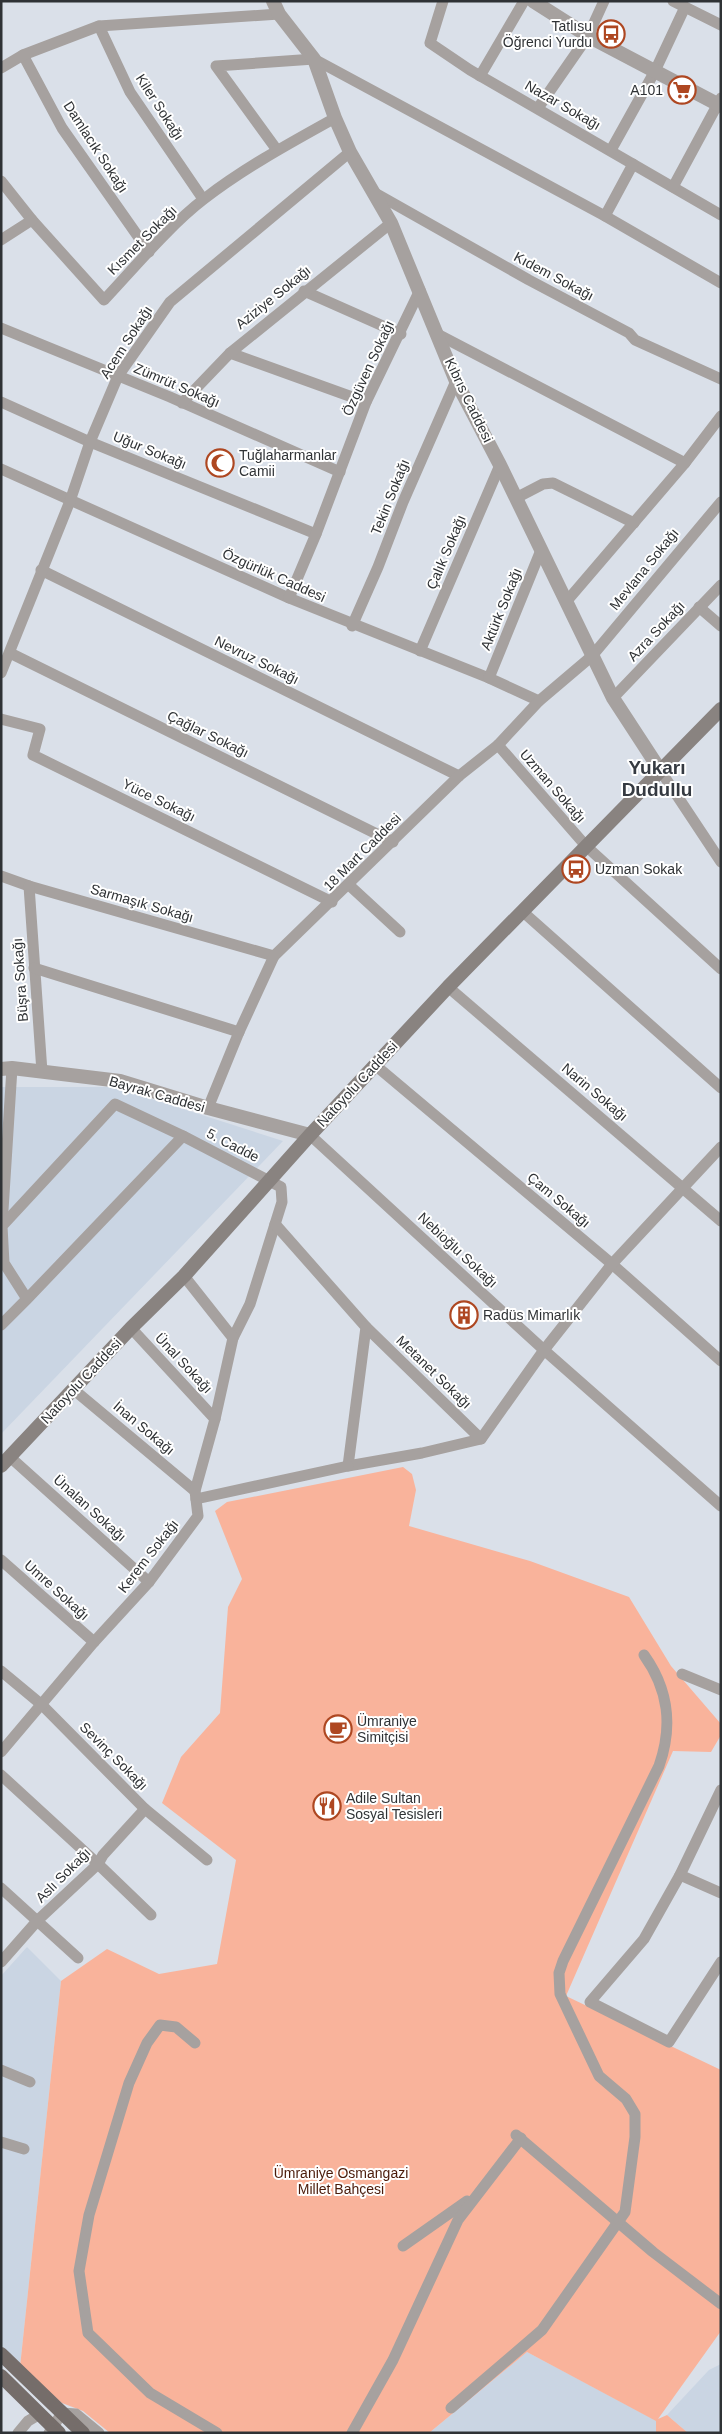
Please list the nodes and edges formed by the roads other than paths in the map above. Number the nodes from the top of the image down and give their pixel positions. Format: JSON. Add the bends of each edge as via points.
{"nodes":[{"id":1,"x":273,"y":1,"type":"edge"},
{"id":2,"x":443,"y":1,"type":"edge"},
{"id":3,"x":524,"y":1,"type":"edge"},
{"id":4,"x":533,"y":1,"type":"edge"},
{"id":5,"x":604,"y":1,"type":"edge"},
{"id":6,"x":673,"y":1,"type":"edge"},
{"id":7,"x":685,"y":6,"type":"junction"},
{"id":8,"x":279,"y":14,"type":"junction"},
{"id":9,"x":721,"y":25,"type":"edge"},
{"id":10,"x":100,"y":26,"type":"junction"},
{"id":11,"x":588,"y":36,"type":"junction"},
{"id":12,"x":23,"y":55,"type":"junction"},
{"id":13,"x":314,"y":59,"type":"junction"},
{"id":14,"x":1,"y":68,"type":"edge"},
{"id":15,"x":655,"y":71,"type":"junction"},
{"id":16,"x":480,"y":76,"type":"junction"},
{"id":17,"x":720,"y":102,"type":"edge"},
{"id":18,"x":538,"y":108,"type":"junction"},
{"id":19,"x":335,"y":118,"type":"junction"},
{"id":20,"x":277,"y":150,"type":"junction"},
{"id":21,"x":611,"y":150,"type":"junction"},
{"id":22,"x":350,"y":152,"type":"junction"},
{"id":23,"x":634,"y":164,"type":"junction"},
{"id":24,"x":1,"y":181,"type":"edge"},
{"id":25,"x":672,"y":187,"type":"junction"},
{"id":26,"x":375,"y":193,"type":"junction"},
{"id":27,"x":203,"y":199,"type":"junction"},
{"id":28,"x":721,"y":215,"type":"edge"},
{"id":29,"x":605,"y":216,"type":"junction"},
{"id":30,"x":32,"y":220,"type":"junction"},
{"id":31,"x":391,"y":223,"type":"junction"},
{"id":32,"x":1,"y":240,"type":"edge"},
{"id":33,"x":149,"y":252,"type":"junction"},
{"id":34,"x":721,"y":283,"type":"edge"},
{"id":35,"x":420,"y":290,"type":"junction"},
{"id":36,"x":304,"y":291,"type":"junction"},
{"id":37,"x":1,"y":328,"type":"edge"},
{"id":38,"x":401,"y":334,"type":"junction"},
{"id":39,"x":439,"y":335,"type":"junction"},
{"id":40,"x":230,"y":353,"type":"junction"},
{"id":41,"x":118,"y":376,"type":"junction"},
{"id":42,"x":721,"y":379,"type":"edge"},
{"id":43,"x":456,"y":381,"type":"junction"},
{"id":44,"x":1,"y":402,"type":"edge"},
{"id":45,"x":366,"y":402,"type":"junction"},
{"id":46,"x":182,"y":404,"type":"junction"},
{"id":47,"x":719,"y":421,"type":"edge"},
{"id":48,"x":90,"y":442,"type":"junction"},
{"id":49,"x":685,"y":463,"type":"junction"},
{"id":50,"x":500,"y":465,"type":"junction"},
{"id":51,"x":2,"y":472,"type":"edge"},
{"id":52,"x":340,"y":472,"type":"junction"},
{"id":53,"x":516,"y":498,"type":"junction"},
{"id":54,"x":70,"y":501,"type":"junction"},
{"id":55,"x":721,"y":502,"type":"edge"},
{"id":56,"x":634,"y":522,"type":"junction"},
{"id":57,"x":316,"y":534,"type":"junction"},
{"id":58,"x":541,"y":550,"type":"junction"},
{"id":59,"x":41,"y":570,"type":"junction"},
{"id":60,"x":721,"y":585,"type":"edge"},
{"id":61,"x":289,"y":598,"type":"junction"},
{"id":62,"x":566,"y":602,"type":"junction"},
{"id":63,"x":699,"y":607,"type":"junction"},
{"id":64,"x":352,"y":626,"type":"junction"},
{"id":65,"x":721,"y":626,"type":"edge"},
{"id":66,"x":420,"y":652,"type":"junction"},
{"id":67,"x":10,"y":653,"type":"junction"},
{"id":68,"x":592,"y":656,"type":"junction"},
{"id":69,"x":1,"y":673,"type":"edge"},
{"id":70,"x":489,"y":678,"type":"junction"},
{"id":71,"x":613,"y":698,"type":"junction"},
{"id":72,"x":539,"y":702,"type":"junction"},
{"id":73,"x":721,"y":709,"type":"edge"},
{"id":74,"x":1,"y":718,"type":"edge"},
{"id":75,"x":498,"y":745,"type":"junction"},
{"id":76,"x":660,"y":770,"type":"junction"},
{"id":77,"x":459,"y":776,"type":"junction"},
{"id":78,"x":393,"y":842,"type":"junction"},
{"id":79,"x":586,"y":846,"type":"junction"},
{"id":80,"x":717,"y":847,"type":"edge"},
{"id":81,"x":721,"y":862,"type":"edge"},
{"id":82,"x":1,"y":876,"type":"edge"},
{"id":83,"x":349,"y":885,"type":"junction"},
{"id":84,"x":29,"y":886,"type":"junction"},
{"id":85,"x":332,"y":902,"type":"junction"},
{"id":86,"x":522,"y":911,"type":"junction"},
{"id":87,"x":400,"y":932,"type":"dead end"},
{"id":88,"x":274,"y":956,"type":"junction"},
{"id":89,"x":34,"y":968,"type":"junction"},
{"id":90,"x":721,"y":969,"type":"edge"},
{"id":91,"x":448,"y":987,"type":"junction"},
{"id":92,"x":238,"y":1032,"type":"junction"},
{"id":93,"x":375,"y":1065,"type":"junction"},
{"id":94,"x":7,"y":1068,"type":"edge"},
{"id":95,"x":42,"y":1072,"type":"junction"},
{"id":96,"x":721,"y":1088,"type":"edge"},
{"id":97,"x":208,"y":1108,"type":"junction"},
{"id":98,"x":310,"y":1135,"type":"junction"},
{"id":99,"x":183,"y":1136,"type":"junction"},
{"id":100,"x":721,"y":1147,"type":"edge"},
{"id":101,"x":270,"y":1180,"type":"junction"},
{"id":102,"x":684,"y":1188,"type":"junction"},
{"id":103,"x":721,"y":1221,"type":"edge"},
{"id":104,"x":275,"y":1224,"type":"junction"},
{"id":105,"x":2,"y":1226,"type":"edge"},
{"id":106,"x":3,"y":1263,"type":"edge"},
{"id":107,"x":612,"y":1264,"type":"junction"},
{"id":108,"x":184,"y":1276,"type":"junction"},
{"id":109,"x":27,"y":1299,"type":"junction"},
{"id":110,"x":1,"y":1325,"type":"edge"},
{"id":111,"x":366,"y":1327,"type":"junction"},
{"id":112,"x":131,"y":1328,"type":"junction"},
{"id":113,"x":233,"y":1338,"type":"junction"},
{"id":114,"x":544,"y":1350,"type":"junction"},
{"id":115,"x":721,"y":1361,"type":"edge"},
{"id":116,"x":73,"y":1389,"type":"junction"},
{"id":117,"x":215,"y":1419,"type":"junction"},
{"id":118,"x":481,"y":1439,"type":"junction"},
{"id":119,"x":6,"y":1462,"type":"edge"},
{"id":120,"x":348,"y":1466,"type":"junction"},
{"id":121,"x":196,"y":1495,"type":"junction"},
{"id":122,"x":721,"y":1506,"type":"edge"},
{"id":123,"x":1,"y":1560,"type":"edge"},
{"id":124,"x":149,"y":1582,"type":"junction"},
{"id":125,"x":94,"y":1642,"type":"junction"},
{"id":126,"x":644,"y":1655,"type":"dead end"},
{"id":127,"x":1,"y":1671,"type":"edge"},
{"id":128,"x":682,"y":1674,"type":"dead end"},
{"id":129,"x":721,"y":1690,"type":"edge"},
{"id":130,"x":42,"y":1705,"type":"junction"},
{"id":131,"x":1,"y":1752,"type":"edge"},
{"id":132,"x":1,"y":1776,"type":"edge"},
{"id":133,"x":721,"y":1790,"type":"edge"},
{"id":134,"x":145,"y":1808,"type":"junction"},
{"id":135,"x":207,"y":1860,"type":"dead end"},
{"id":136,"x":98,"y":1864,"type":"junction"},
{"id":137,"x":680,"y":1875,"type":"junction"},
{"id":138,"x":1,"y":1888,"type":"edge"},
{"id":139,"x":721,"y":1893,"type":"edge"},
{"id":140,"x":151,"y":1915,"type":"dead end"},
{"id":141,"x":38,"y":1920,"type":"junction"},
{"id":142,"x":78,"y":1958,"type":"dead end"},
{"id":143,"x":1,"y":1962,"type":"edge"},
{"id":144,"x":721,"y":1962,"type":"edge"},
{"id":145,"x":195,"y":2043,"type":"dead end"},
{"id":146,"x":1,"y":2070,"type":"edge"},
{"id":147,"x":30,"y":2082,"type":"dead end"},
{"id":148,"x":1,"y":2142,"type":"edge"},
{"id":149,"x":24,"y":2148,"type":"dead end"},
{"id":150,"x":477,"y":2194,"type":"junction"},
{"id":151,"x":620,"y":2223,"type":"junction"},
{"id":152,"x":403,"y":2246,"type":"dead end"},
{"id":153,"x":721,"y":2304,"type":"edge"},
{"id":154,"x":1,"y":2354,"type":"edge"},
{"id":155,"x":4,"y":2383,"type":"edge"},
{"id":156,"x":452,"y":2408,"type":"dead end"},
{"id":157,"x":62,"y":2413,"type":"junction"},
{"id":158,"x":40,"y":2414,"type":"junction"},
{"id":159,"x":54,"y":2431,"type":"edge"},
{"id":160,"x":18,"y":2433,"type":"edge"},
{"id":161,"x":83,"y":2433,"type":"edge"},
{"id":162,"x":99,"y":2433,"type":"edge"},
{"id":163,"x":217,"y":2433,"type":"edge"},
{"id":164,"x":352,"y":2433,"type":"edge"}],
"edges":[{"from":1,"to":8,"type":"street","name":"Kıbrıs Caddesi"},
{"from":2,"to":16,"type":"street","name":"Nazar Sokağı","via":[[430,43]]},
{"from":3,"to":16,"type":"street"},
{"from":4,"to":11,"type":"street"},
{"from":5,"to":11,"type":"street"},
{"from":6,"to":7,"type":"street"},
{"from":7,"to":9,"type":"street"},
{"from":7,"to":15,"type":"street"},
{"from":8,"to":10,"type":"street"},
{"from":8,"to":13,"type":"street","name":"Kıbrıs Caddesi"},
{"from":10,"to":12,"type":"street"},
{"from":10,"to":27,"type":"street","name":"Kiler Sokağı","via":[[130,92]]},
{"from":11,"to":15,"type":"street"},
{"from":11,"to":18,"type":"street"},
{"from":12,"to":14,"type":"street"},
{"from":12,"to":33,"type":"street","name":"Damlacık Sokağı","via":[[62,128]]},
{"from":13,"to":19,"type":"street","name":"Kıbrıs Caddesi"},
{"from":13,"to":20,"type":"street","via":[[216,66]]},
{"from":13,"to":29,"type":"street"},
{"from":15,"to":17,"type":"street"},
{"from":15,"to":21,"type":"street"},
{"from":16,"to":18,"type":"street","name":"Nazar Sokağı"},
{"from":17,"to":25,"type":"street"},
{"from":18,"to":21,"type":"street","name":"Nazar Sokağı"},
{"from":19,"to":20,"type":"street","name":"Kısmet Sokağı"},
{"from":19,"to":22,"type":"street","name":"Kıbrıs Caddesi"},
{"from":20,"to":27,"type":"street","name":"Kısmet Sokağı"},
{"from":21,"to":23,"type":"street","name":"Nazar Sokağı"},
{"from":22,"to":26,"type":"street","name":"Kıbrıs Caddesi"},
{"from":22,"to":41,"type":"street","name":"Acem Sokağı","via":[[170,302]]},
{"from":23,"to":25,"type":"street","name":"Nazar Sokağı"},
{"from":23,"to":29,"type":"street"},
{"from":24,"to":30,"type":"street","name":"Kısmet Sokağı"},
{"from":25,"to":28,"type":"street","name":"Nazar Sokağı"},
{"from":26,"to":31,"type":"street","name":"Kıbrıs Caddesi"},
{"from":26,"to":42,"type":"street","name":"Kıdem Sokağı","via":[[635,340]]},
{"from":27,"to":33,"type":"street","name":"Kısmet Sokağı"},
{"from":29,"to":34,"type":"street"},
{"from":30,"to":32,"type":"street"},
{"from":30,"to":33,"type":"street","name":"Kısmet Sokağı","via":[[104,300]]},
{"from":31,"to":35,"type":"street","name":"Kıbrıs Caddesi"},
{"from":31,"to":36,"type":"street","name":"Aziziye Sokağı"},
{"from":35,"to":38,"type":"street","name":"Özgüven Sokağı"},
{"from":35,"to":39,"type":"street","name":"Kıbrıs Caddesi"},
{"from":36,"to":38,"type":"street"},
{"from":36,"to":40,"type":"street","name":"Aziziye Sokağı"},
{"from":37,"to":41,"type":"street","name":"Zümrüt Sokağı"},
{"from":38,"to":45,"type":"street","name":"Özgüven Sokağı"},
{"from":39,"to":43,"type":"street","name":"Kıbrıs Caddesi"},
{"from":39,"to":49,"type":"street"},
{"from":40,"to":45,"type":"street"},
{"from":40,"to":46,"type":"street","name":"Aziziye Sokağı"},
{"from":41,"to":46,"type":"street","name":"Zümrüt Sokağı"},
{"from":41,"to":48,"type":"street","name":"Acem Sokağı"},
{"from":43,"to":50,"type":"street","name":"Kıbrıs Caddesi"},
{"from":43,"to":64,"type":"street","name":"Tekin Sokağı"},
{"from":44,"to":48,"type":"street","name":"Uğur Sokağı"},
{"from":45,"to":52,"type":"street","name":"Özgüven Sokağı"},
{"from":46,"to":52,"type":"street","name":"Zümrüt Sokağı"},
{"from":47,"to":49,"type":"street"},
{"from":48,"to":54,"type":"street","name":"Acem Sokağı"},
{"from":48,"to":57,"type":"street","name":"Uğur Sokağı"},
{"from":49,"to":56,"type":"street"},
{"from":50,"to":53,"type":"street","name":"Kıbrıs Caddesi"},
{"from":50,"to":66,"type":"street","name":"Çalık Sokağı"},
{"from":51,"to":54,"type":"street","name":"Özgürlük Caddesi"},
{"from":52,"to":57,"type":"street","name":"Özgüven Sokağı"},
{"from":53,"to":56,"type":"street","via":[[543,484],[552,483]]},
{"from":53,"to":58,"type":"street","name":"Kıbrıs Caddesi"},
{"from":54,"to":59,"type":"street","name":"Acem Sokağı"},
{"from":54,"to":61,"type":"street","name":"Özgürlük Caddesi"},
{"from":55,"to":68,"type":"street","name":"Mevlana Sokağı"},
{"from":56,"to":62,"type":"street"},
{"from":57,"to":61,"type":"street","name":"Özgüven Sokağı"},
{"from":58,"to":62,"type":"street","name":"Kıbrıs Caddesi"},
{"from":58,"to":70,"type":"street","name":"Aktürk Sokağı"},
{"from":59,"to":67,"type":"street","name":"Acem Sokağı"},
{"from":59,"to":77,"type":"street","name":"Nevruz Sokağı"},
{"from":60,"to":63,"type":"street","name":"Azra Sokağı"},
{"from":61,"to":64,"type":"street","name":"Özgürlük Caddesi"},
{"from":62,"to":68,"type":"street","name":"Kıbrıs Caddesi"},
{"from":63,"to":65,"type":"street"},
{"from":63,"to":71,"type":"street","name":"Azra Sokağı"},
{"from":64,"to":66,"type":"street","name":"Özgürlük Caddesi"},
{"from":66,"to":70,"type":"street","name":"Özgürlük Caddesi"},
{"from":67,"to":69,"type":"street","name":"Acem Sokağı"},
{"from":67,"to":78,"type":"street","name":"Çağlar Sokağı"},
{"from":68,"to":71,"type":"street","name":"Kıbrıs Caddesi"},
{"from":68,"to":72,"type":"street","name":"18 Mart Caddesi"},
{"from":70,"to":72,"type":"street","name":"Özgürlük Caddesi"},
{"from":71,"to":76,"type":"street","name":"Kıbrıs Caddesi"},
{"from":72,"to":75,"type":"street","name":"18 Mart Caddesi"},
{"from":73,"to":76,"type":"main road","name":"Natoyolu Caddesi"},
{"from":74,"to":85,"type":"street","name":"Yüce Sokağı","via":[[40,729],[33,755]]},
{"from":75,"to":77,"type":"street","name":"18 Mart Caddesi"},
{"from":75,"to":79,"type":"street","name":"Uzman Sokağı"},
{"from":76,"to":79,"type":"main road","name":"Natoyolu Caddesi"},
{"from":76,"to":80,"type":"street"},
{"from":77,"to":78,"type":"street","name":"18 Mart Caddesi"},
{"from":78,"to":83,"type":"street","name":"18 Mart Caddesi"},
{"from":79,"to":86,"type":"main road","name":"Natoyolu Caddesi"},
{"from":79,"to":90,"type":"street","name":"Uzman Sokağı"},
{"from":80,"to":81,"type":"street"},
{"from":82,"to":84,"type":"street","name":"Sarmaşık Sokağı"},
{"from":83,"to":85,"type":"street","name":"18 Mart Caddesi"},
{"from":83,"to":87,"type":"street"},
{"from":84,"to":88,"type":"street","name":"Sarmaşık Sokağı"},
{"from":84,"to":89,"type":"street","name":"Büşra Sokağı"},
{"from":85,"to":88,"type":"street","name":"18 Mart Caddesi"},
{"from":86,"to":91,"type":"main road","name":"Natoyolu Caddesi"},
{"from":86,"to":96,"type":"street"},
{"from":88,"to":92,"type":"street","name":"18 Mart Caddesi"},
{"from":89,"to":92,"type":"street"},
{"from":89,"to":95,"type":"street","name":"Büşra Sokağı"},
{"from":91,"to":93,"type":"main road","name":"Natoyolu Caddesi"},
{"from":91,"to":102,"type":"street","name":"Narin Sokağı"},
{"from":92,"to":97,"type":"street","name":"18 Mart Caddesi"},
{"from":93,"to":98,"type":"main road","name":"Natoyolu Caddesi"},
{"from":93,"to":107,"type":"street","name":"Çam Sokağı"},
{"from":94,"to":95,"type":"street","name":"Bayrak Caddesi"},
{"from":94,"to":105,"type":"street"},
{"from":95,"to":97,"type":"street","name":"Bayrak Caddesi","via":[[120,1081]]},
{"from":97,"to":98,"type":"street","name":"Bayrak Caddesi"},
{"from":98,"to":101,"type":"main road","name":"Natoyolu Caddesi"},
{"from":98,"to":114,"type":"street","name":"Nebioğlu Sokağı"},
{"from":99,"to":101,"type":"street","name":"5. Cadde"},
{"from":99,"to":105,"type":"street","name":"5. Cadde","via":[[115,1104]]},
{"from":99,"to":109,"type":"street"},
{"from":100,"to":102,"type":"street"},
{"from":101,"to":104,"type":"street","name":"Kerem Sokağı","via":[[281,1188],[282,1202]]},
{"from":101,"to":108,"type":"main road","name":"Natoyolu Caddesi"},
{"from":102,"to":103,"type":"street","name":"Narin Sokağı"},
{"from":102,"to":107,"type":"street"},
{"from":104,"to":111,"type":"street","name":"Metanet Sokağı"},
{"from":104,"to":113,"type":"street","name":"Kerem Sokağı","via":[[250,1304]]},
{"from":105,"to":106,"type":"street"},
{"from":106,"to":109,"type":"street"},
{"from":107,"to":114,"type":"street"},
{"from":107,"to":115,"type":"street","name":"Çam Sokağı"},
{"from":108,"to":112,"type":"main road","name":"Natoyolu Caddesi"},
{"from":108,"to":113,"type":"street"},
{"from":109,"to":110,"type":"street"},
{"from":111,"to":118,"type":"street","name":"Metanet Sokağı"},
{"from":111,"to":120,"type":"street"},
{"from":112,"to":116,"type":"main road","name":"Natoyolu Caddesi"},
{"from":112,"to":117,"type":"street","name":"Ünal Sokağı"},
{"from":113,"to":117,"type":"street","name":"Kerem Sokağı"},
{"from":114,"to":118,"type":"street"},
{"from":114,"to":122,"type":"street","name":"Nebioğlu Sokağı"},
{"from":116,"to":119,"type":"main road","name":"Natoyolu Caddesi"},
{"from":116,"to":121,"type":"street","name":"İnan Sokağı"},
{"from":117,"to":121,"type":"street","name":"Kerem Sokağı"},
{"from":118,"to":120,"type":"street"},
{"from":119,"to":124,"type":"street","name":"Ünalan Sokağı"},
{"from":120,"to":121,"type":"street"},
{"from":121,"to":124,"type":"street","name":"Kerem Sokağı","via":[[198,1516]]},
{"from":123,"to":125,"type":"street","name":"Umre Sokağı"},
{"from":124,"to":125,"type":"street","name":"Kerem Sokağı"},
{"from":125,"to":130,"type":"street","name":"Kerem Sokağı"},
{"from":126,"to":151,"type":"street","via":[[661,1683],[667,1705],[665,1748],[564,1961],[558,1983],[594,2068],[607,2085],[626,2099],[635,2114],[626,2206]]},
{"from":127,"to":130,"type":"street","name":"Sevinç Sokağı"},
{"from":128,"to":129,"type":"street"},
{"from":130,"to":131,"type":"street","name":"Kerem Sokağı"},
{"from":130,"to":134,"type":"street","name":"Sevinç Sokağı"},
{"from":132,"to":136,"type":"street"},
{"from":133,"to":137,"type":"street"},
{"from":134,"to":135,"type":"street","name":"Sevinç Sokağı"},
{"from":134,"to":136,"type":"street","name":"Aslı Sokağı"},
{"from":136,"to":140,"type":"street"},
{"from":136,"to":141,"type":"street","name":"Aslı Sokağı"},
{"from":137,"to":139,"type":"street"},
{"from":137,"to":144,"type":"street","via":[[644,1938],[590,2002],[669,2042]]},
{"from":138,"to":141,"type":"street"},
{"from":141,"to":142,"type":"street"},
{"from":141,"to":143,"type":"street","name":"Aslı Sokağı"},
{"from":145,"to":163,"type":"street","via":[[176,2027],[160,2025],[147,2043],[129,2084],[103,2166],[89,2216],[79,2271],[88,2333],[150,2392]]},
{"from":146,"to":147,"type":"street"},
{"from":148,"to":149,"type":"street"},
{"from":150,"to":151,"type":"street","via":[[518,2136]]},
{"from":150,"to":152,"type":"street"},
{"from":150,"to":164,"type":"street","via":[[458,2220],[393,2360]]},
{"from":151,"to":153,"type":"street"},
{"from":151,"to":156,"type":"street","via":[[542,2330]]},
{"from":154,"to":157,"type":"main road"},
{"from":155,"to":158,"type":"main road"},
{"from":157,"to":159,"type":"street"},
{"from":157,"to":161,"type":"main road"},
{"from":157,"to":162,"type":"street","via":[[76,2414]]},
{"from":158,"to":159,"type":"main road"},
{"from":158,"to":160,"type":"street","via":[[28,2421]]}]}
